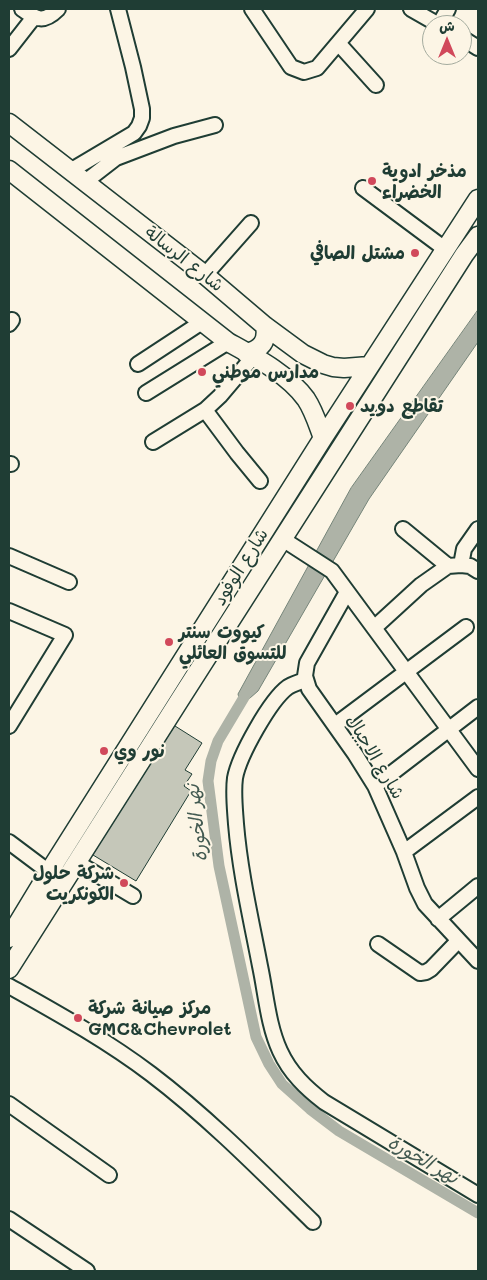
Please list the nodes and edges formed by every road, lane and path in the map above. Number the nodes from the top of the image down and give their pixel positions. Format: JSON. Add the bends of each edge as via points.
{"nodes":[{"id":1,"x":22,"y":9,"type":"edge"},
{"id":2,"x":58,"y":9,"type":"edge"},
{"id":3,"x":118,"y":9,"type":"edge"},
{"id":4,"x":252,"y":9,"type":"edge"},
{"id":5,"x":368,"y":9,"type":"edge"},
{"id":6,"x":411,"y":9,"type":"edge"},
{"id":7,"x":448,"y":9,"type":"edge"},
{"id":8,"x":34,"y":18,"type":"junction"},
{"id":9,"x":339,"y":44,"type":"junction"},
{"id":10,"x":9,"y":49,"type":"edge"},
{"id":11,"x":376,"y":85,"type":"dead end"},
{"id":12,"x":9,"y":123,"type":"edge"},
{"id":13,"x":215,"y":125,"type":"dead end"},
{"id":14,"x":9,"y":170,"type":"edge"},
{"id":15,"x":70,"y":171,"type":"junction"},
{"id":16,"x":85,"y":182,"type":"junction"},
{"id":17,"x":363,"y":188,"type":"dead end"},
{"id":18,"x":478,"y":199,"type":"edge"},
{"id":19,"x":251,"y":223,"type":"dead end"},
{"id":20,"x":478,"y":236,"type":"edge"},
{"id":21,"x":445,"y":248,"type":"junction"},
{"id":22,"x":205,"y":275,"type":"junction"},
{"id":23,"x":202,"y":322,"type":"junction"},
{"id":24,"x":266,"y":326,"type":"junction"},
{"id":25,"x":228,"y":342,"type":"junction"},
{"id":26,"x":250,"y":355,"type":"junction"},
{"id":27,"x":138,"y":364,"type":"dead end"},
{"id":28,"x":369,"y":366,"type":"junction"},
{"id":29,"x":146,"y":393,"type":"dead end"},
{"id":30,"x":205,"y":410,"type":"junction"},
{"id":31,"x":323,"y":438,"type":"junction"},
{"id":32,"x":153,"y":442,"type":"dead end"},
{"id":33,"x":260,"y":481,"type":"dead end"},
{"id":34,"x":403,"y":529,"type":"dead end"},
{"id":35,"x":478,"y":529,"type":"edge"},
{"id":36,"x":284,"y":540,"type":"junction"},
{"id":37,"x":9,"y":556,"type":"edge"},
{"id":38,"x":455,"y":566,"type":"junction"},
{"id":39,"x":478,"y":571,"type":"edge"},
{"id":40,"x":69,"y":582,"type":"dead end"},
{"id":41,"x":347,"y":592,"type":"junction"},
{"id":42,"x":9,"y":611,"type":"edge"},
{"id":43,"x":466,"y":627,"type":"dead end"},
{"id":44,"x":374,"y":628,"type":"junction"},
{"id":45,"x":406,"y":672,"type":"junction"},
{"id":46,"x":306,"y":680,"type":"junction"},
{"id":47,"x":478,"y":707,"type":"edge"},
{"id":48,"x":335,"y":725,"type":"junction"},
{"id":49,"x":9,"y":726,"type":"edge"},
{"id":50,"x":449,"y":729,"type":"junction"},
{"id":51,"x":478,"y":769,"type":"edge"},
{"id":52,"x":375,"y":786,"type":"junction"},
{"id":53,"x":478,"y":797,"type":"edge"},
{"id":54,"x":9,"y":842,"type":"edge"},
{"id":55,"x":404,"y":852,"type":"junction"},
{"id":56,"x":76,"y":862,"type":"junction"},
{"id":57,"x":49,"y":872,"type":"junction"},
{"id":58,"x":478,"y":886,"type":"edge"},
{"id":59,"x":133,"y":896,"type":"dead end"},
{"id":60,"x":438,"y":918,"type":"junction"},
{"id":61,"x":9,"y":938,"type":"edge"},
{"id":62,"x":458,"y":940,"type":"junction"},
{"id":63,"x":378,"y":944,"type":"dead end"},
{"id":64,"x":477,"y":957,"type":"edge"},
{"id":65,"x":9,"y":969,"type":"edge"},
{"id":66,"x":9,"y":986,"type":"edge"},
{"id":67,"x":9,"y":1104,"type":"edge"},
{"id":68,"x":109,"y":1175,"type":"dead end"},
{"id":69,"x":478,"y":1195,"type":"edge"},
{"id":70,"x":9,"y":1219,"type":"edge"},
{"id":71,"x":313,"y":1222,"type":"dead end"},
{"id":72,"x":87,"y":1271,"type":"edge"}],
"edges":[{"from":1,"to":8,"type":"street"},
{"from":2,"to":8,"type":"street","via":[[48,18]]},
{"from":3,"to":15,"type":"street","via":[[142,118],[134,133]]},
{"from":4,"to":9,"type":"street","via":[[288,63],[299,72],[317,68]]},
{"from":5,"to":9,"type":"street"},
{"from":6,"to":7,"type":"street","via":[[439,25]]},
{"from":8,"to":10,"type":"street"},
{"from":9,"to":11,"type":"street"},
{"from":12,"to":15,"type":"main road","name":"شارع الرسالة"},
{"from":13,"to":16,"type":"street","via":[[174,136],[116,158]]},
{"from":14,"to":23,"type":"main road"},
{"from":15,"to":16,"type":"main road","name":"شارع الرسالة"},
{"from":16,"to":22,"type":"main road","name":"شارع الرسالة"},
{"from":17,"to":21,"type":"street"},
{"from":18,"to":21,"type":"main road","name":"شارع الوفود"},
{"from":19,"to":22,"type":"street"},
{"from":20,"to":36,"type":"main road","name":"شارع الوفود"},
{"from":21,"to":28,"type":"main road","name":"شارع الوفود"},
{"from":22,"to":24,"type":"main road","name":"شارع الرسالة"},
{"from":23,"to":25,"type":"main road"},
{"from":23,"to":27,"type":"street"},
{"from":24,"to":26,"type":"main road","via":[[265,341]]},
{"from":24,"to":28,"type":"main road","name":"شارع الرسالة","via":[[322,364],[344,368]]},
{"from":25,"to":26,"type":"main road"},
{"from":25,"to":29,"type":"street"},
{"from":26,"to":30,"type":"street","via":[[220,396]]},
{"from":26,"to":31,"type":"main road","via":[[299,391],[311,408]]},
{"from":28,"to":31,"type":"main road","name":"شارع الوفود"},
{"from":30,"to":32,"type":"street"},
{"from":30,"to":33,"type":"street"},
{"from":31,"to":57,"type":"main road","name":"شارع الوفود"},
{"from":34,"to":38,"type":"street"},
{"from":35,"to":38,"type":"street"},
{"from":36,"to":41,"type":"street","via":[[332,571]]},
{"from":36,"to":56,"type":"main road","name":"شارع الوفود"},
{"from":37,"to":40,"type":"street"},
{"from":38,"to":39,"type":"street","via":[[470,566]]},
{"from":38,"to":44,"type":"street","via":[[422,586]]},
{"from":41,"to":44,"type":"street"},
{"from":41,"to":46,"type":"street","via":[[309,657]]},
{"from":42,"to":49,"type":"street","via":[[65,635]]},
{"from":43,"to":45,"type":"street"},
{"from":44,"to":45,"type":"street"},
{"from":45,"to":48,"type":"street"},
{"from":45,"to":50,"type":"street"},
{"from":46,"to":48,"type":"street","name":"شارع الاجبال","via":[[312,695]]},
{"from":46,"to":69,"type":"street","via":[[288,687],[276,701],[244,750],[234,785],[245,885],[275,1037],[294,1074],[324,1102]]},
{"from":47,"to":50,"type":"street"},
{"from":48,"to":52,"type":"street","name":"شارع الاجبال"},
{"from":50,"to":51,"type":"street"},
{"from":50,"to":52,"type":"street"},
{"from":52,"to":55,"type":"street","name":"شارع الاجبال"},
{"from":53,"to":55,"type":"street"},
{"from":54,"to":57,"type":"street"},
{"from":55,"to":60,"type":"street","name":"شارع الاجبال","via":[[425,904]]},
{"from":56,"to":59,"type":"street"},
{"from":56,"to":65,"type":"main road","name":"شارع الوفود"},
{"from":57,"to":61,"type":"main road","name":"شارع الوفود"},
{"from":58,"to":60,"type":"street"},
{"from":60,"to":62,"type":"street","name":"شارع الاجبال"},
{"from":62,"to":63,"type":"street","via":[[431,970],[420,972]]},
{"from":62,"to":64,"type":"street","name":"شارع الاجبال"},
{"from":66,"to":71,"type":"street","via":[[101,1039],[152,1074],[233,1144]]},
{"from":67,"to":68,"type":"street"},
{"from":70,"to":72,"type":"street"}]}
